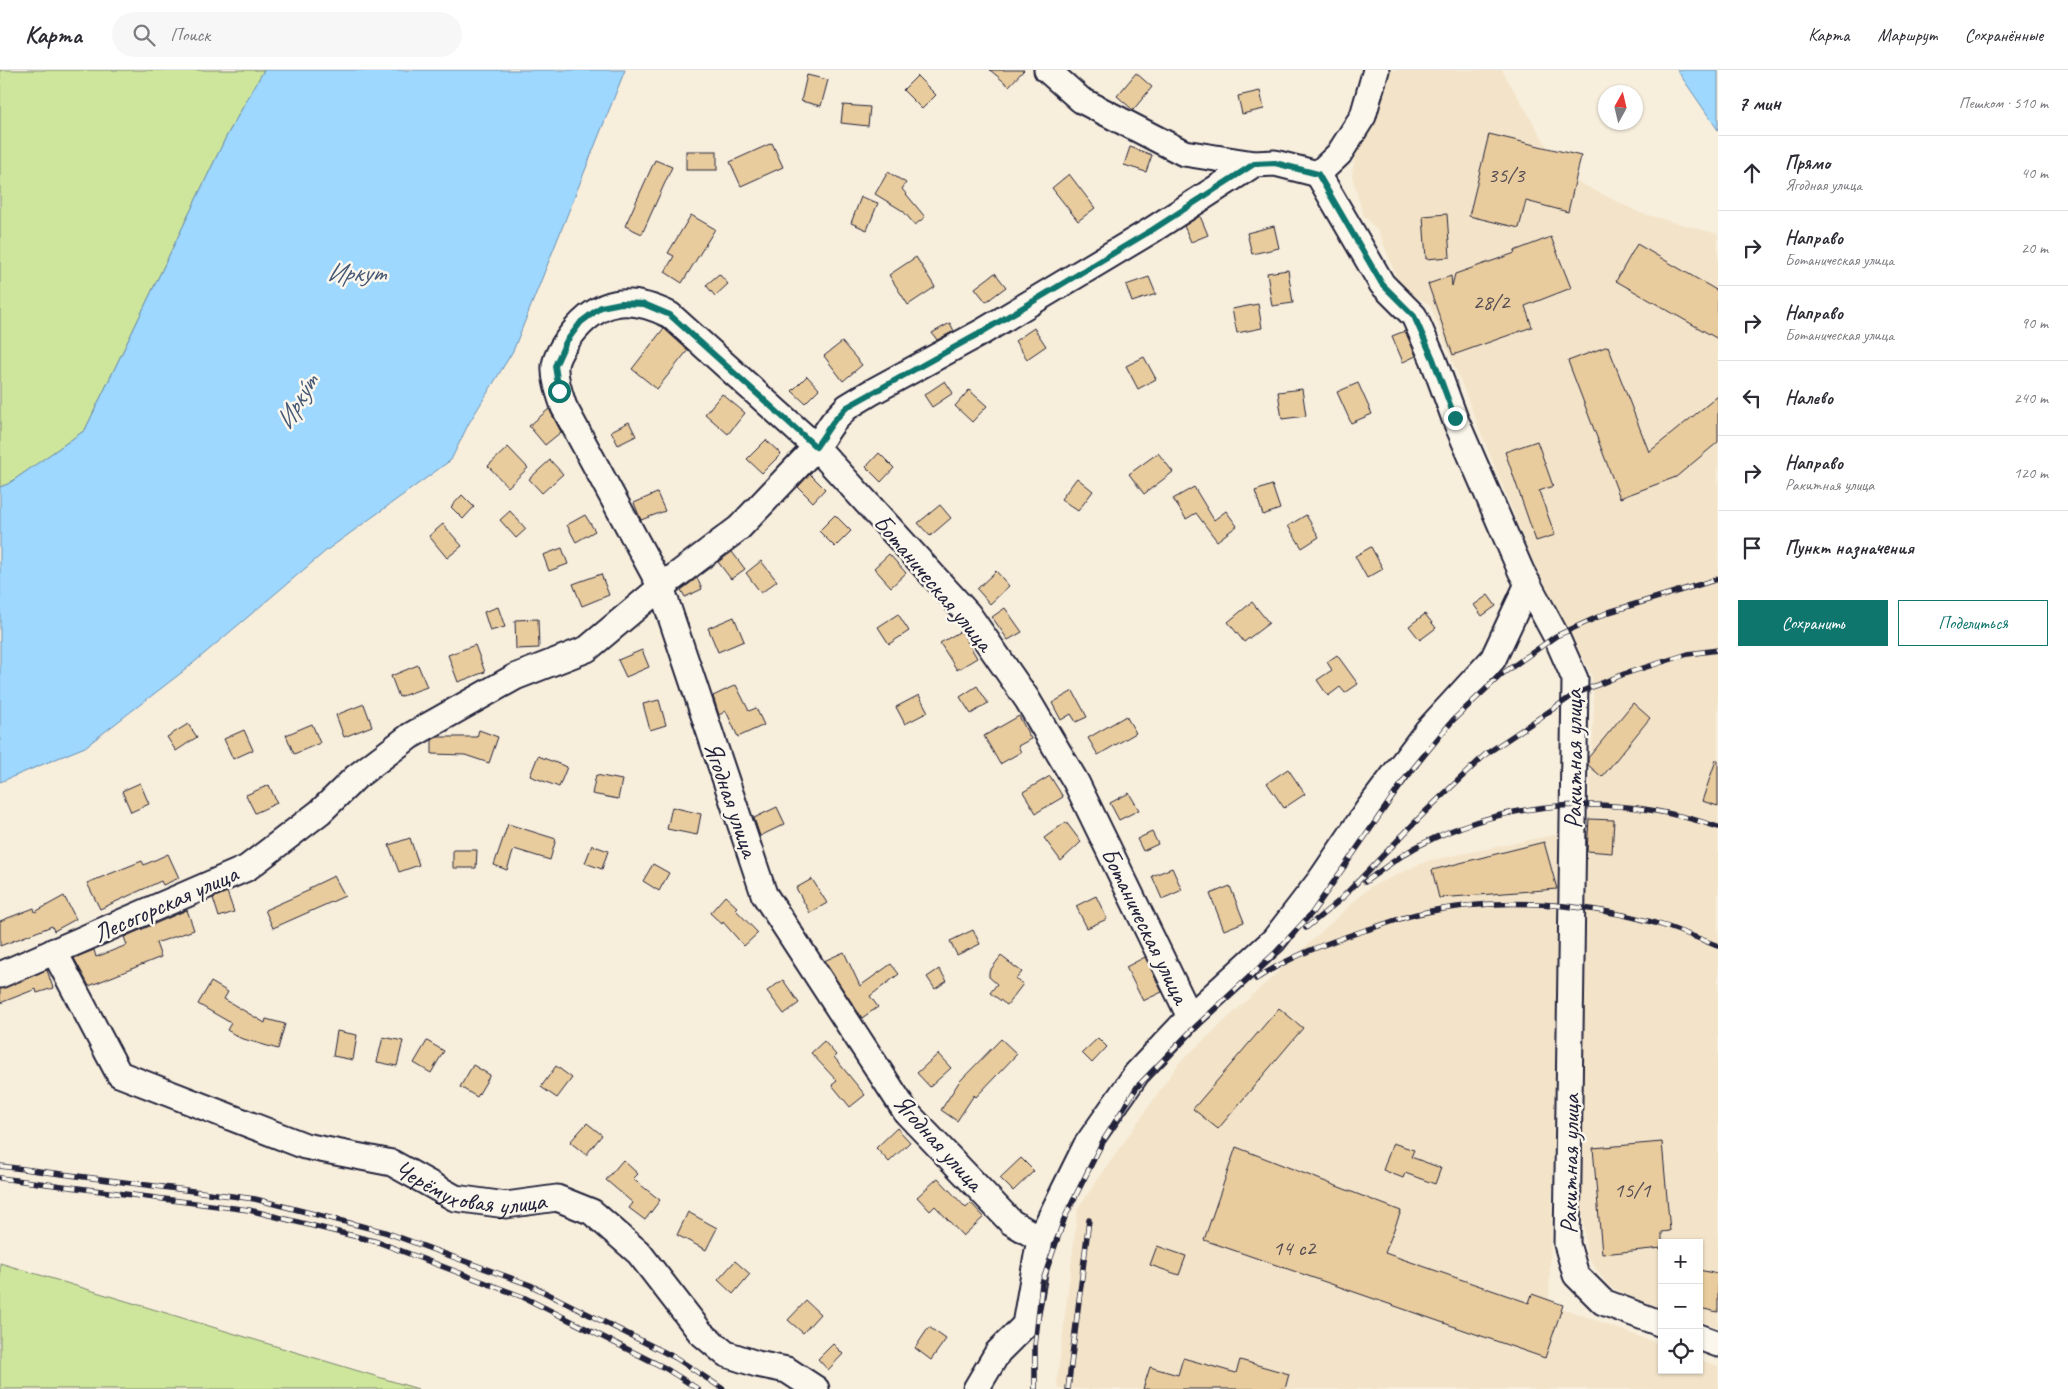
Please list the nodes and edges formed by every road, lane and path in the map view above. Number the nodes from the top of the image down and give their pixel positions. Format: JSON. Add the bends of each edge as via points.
{"nodes":[{"id":1,"x":1047,"y":70,"type":"edge"},
{"id":2,"x":1376,"y":70,"type":"edge"},
{"id":3,"x":1254,"y":164,"type":"junction"},
{"id":4,"x":1318,"y":174,"type":"junction"},
{"id":5,"x":601,"y":307,"type":"joint"},
{"id":6,"x":816,"y":447,"type":"junction"},
{"id":7,"x":1528,"y":584,"type":"junction"},
{"id":8,"x":661,"y":587,"type":"junction"},
{"id":9,"x":54,"y":951,"type":"junction"},
{"id":10,"x":0,"y":975,"type":"edge"},
{"id":11,"x":1190,"y":1017,"type":"junction"},
{"id":12,"x":1040,"y":1239,"type":"junction"},
{"id":13,"x":1658,"y":1323,"type":"edge"},
{"id":14,"x":1703,"y":1338,"type":"edge"},
{"id":15,"x":1718,"y":1344,"type":"edge"},
{"id":16,"x":816,"y":1389,"type":"edge"},
{"id":17,"x":976,"y":1389,"type":"edge"}],
"edges":[{"from":1,"to":3,"type":"street","via":[[1081,100],[1184,154]]},
{"from":2,"to":4,"type":"street","via":[[1362,116],[1339,154]]},
{"from":3,"to":4,"type":"street","via":[[1275,163]]},
{"from":3,"to":6,"type":"street","name":"Лесогорская улица","via":[[1152,230],[982,332],[847,407]]},
{"from":4,"to":7,"type":"street","name":"Ракитная улица","via":[[1382,284],[1414,316],[1458,428]]},
{"from":5,"to":6,"type":"street","name":"Ботаническая улица","via":[[621,303],[644,304],[670,315]]},
{"from":5,"to":8,"type":"street","name":"Ягодная улица","via":[[581,322],[566,342],[555,366],[559,391],[564,407]]},
{"from":6,"to":8,"type":"street","name":"Лесогорская улица","via":[[740,528]]},
{"from":6,"to":11,"type":"street","name":"Ботаническая улица","via":[[968,614],[1027,699],[1076,782]]},
{"from":7,"to":11,"type":"street","via":[[1493,659],[1427,732],[1274,940]]},
{"from":7,"to":13,"type":"street","name":"Ракитная улица","via":[[1556,636],[1574,679],[1567,1244],[1576,1276],[1603,1302]]},
{"from":8,"to":9,"type":"street","name":"Лесогорская улица","via":[[587,649],[515,677],[410,736],[247,868]]},
{"from":8,"to":12,"type":"street","name":"Ягодная улица","via":[[764,894],[906,1112],[1011,1222]]},
{"from":9,"to":10,"type":"street","name":"Лесогорская улица"},
{"from":9,"to":16,"type":"street","name":"Черёмуховая улица","via":[[119,1074],[305,1146],[392,1163],[455,1198],[506,1205],[557,1198],[592,1212],[639,1253],[702,1333],[726,1354],[787,1370]]},
{"from":11,"to":12,"type":"street","via":[[1137,1074],[1086,1146]]},
{"from":12,"to":17,"type":"street","via":[[1025,1325],[998,1352]]},
{"from":14,"to":15,"type":"street"}]}
